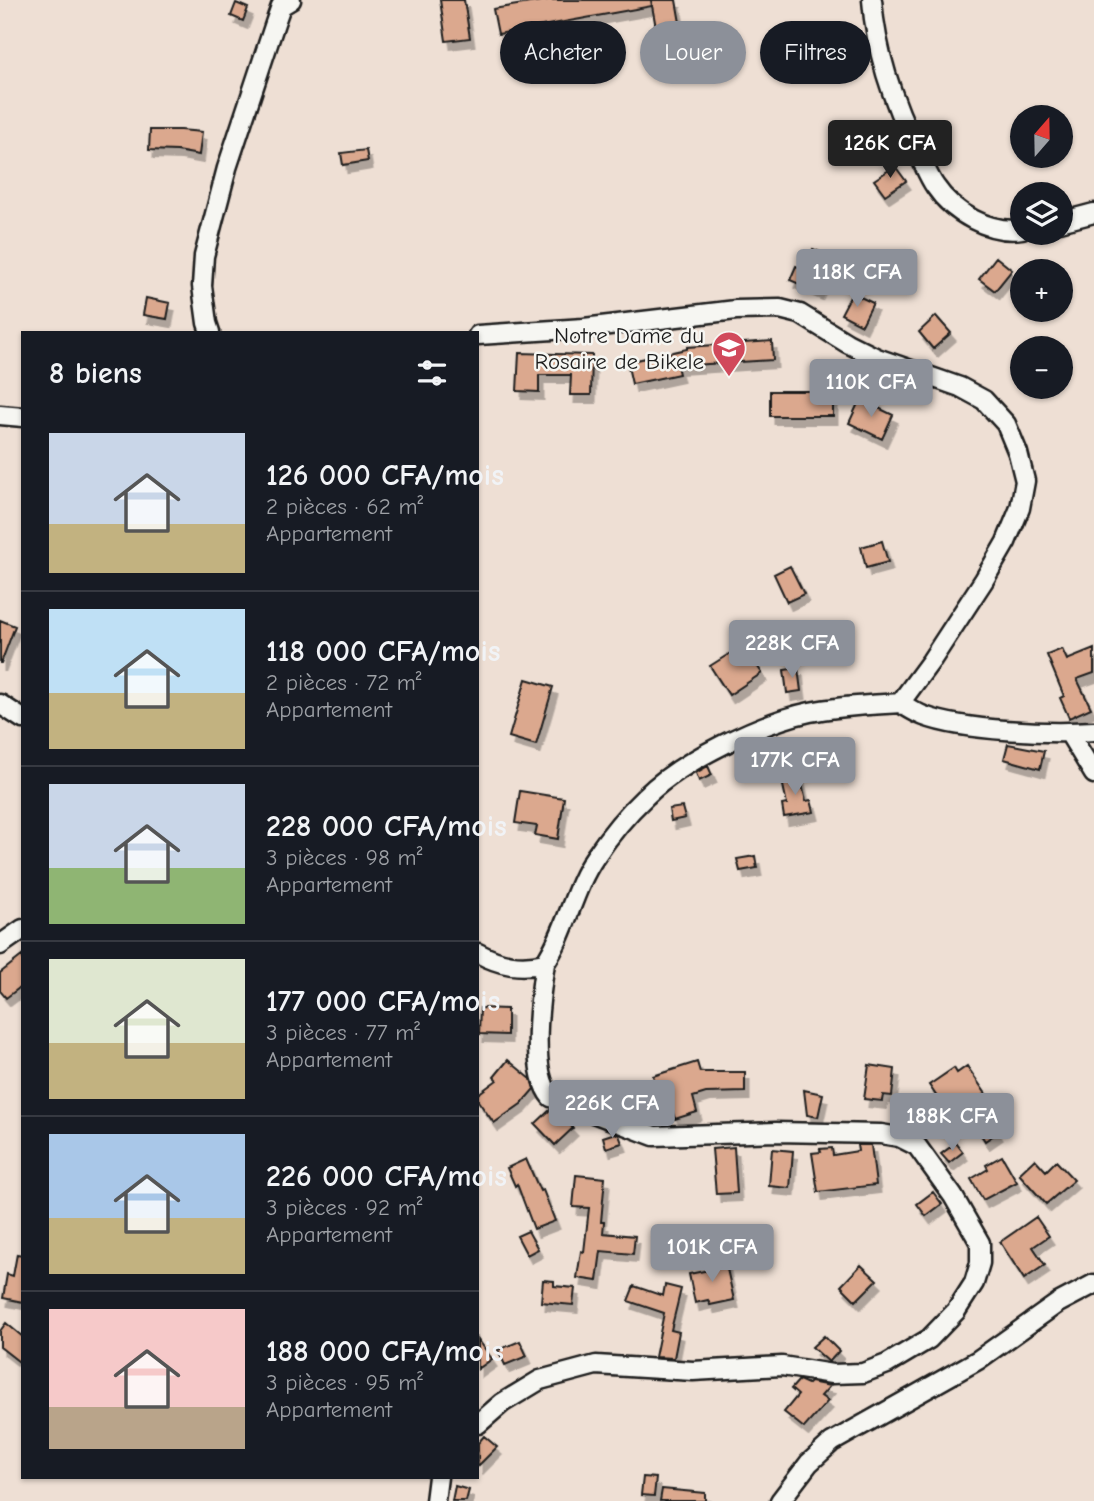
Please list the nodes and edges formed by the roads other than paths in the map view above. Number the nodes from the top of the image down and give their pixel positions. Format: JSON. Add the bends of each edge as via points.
{"nodes":[{"id":1,"x":872,"y":0,"type":"edge"},
{"id":2,"x":282,"y":2,"type":"edge"},
{"id":3,"x":1094,"y":213,"type":"edge"},
{"id":4,"x":1073,"y":219,"type":"edge"},
{"id":5,"x":1010,"y":231,"type":"edge"},
{"id":6,"x":210,"y":331,"type":"edge"},
{"id":7,"x":479,"y":335,"type":"edge"},
{"id":8,"x":0,"y":415,"type":"edge"},
{"id":9,"x":21,"y":417,"type":"edge"},
{"id":10,"x":900,"y":703,"type":"junction"},
{"id":11,"x":0,"y":704,"type":"edge"},
{"id":12,"x":21,"y":718,"type":"edge"},
{"id":13,"x":1094,"y":730,"type":"edge"},
{"id":14,"x":1069,"y":733,"type":"junction"},
{"id":15,"x":1094,"y":774,"type":"edge"},
{"id":16,"x":21,"y":930,"type":"edge"},
{"id":17,"x":0,"y":945,"type":"edge"},
{"id":18,"x":479,"y":953,"type":"edge"},
{"id":19,"x":545,"y":962,"type":"junction"},
{"id":20,"x":1094,"y":1284,"type":"edge"},
{"id":21,"x":479,"y":1423,"type":"edge"},
{"id":22,"x":438,"y":1479,"type":"edge"},
{"id":23,"x":435,"y":1501,"type":"edge"},
{"id":24,"x":780,"y":1501,"type":"edge"}],
"edges":[{"from":1,"to":5,"type":"street","via":[[886,75],[901,119],[935,187],[977,222]]},
{"from":2,"to":6,"type":"street","via":[[227,168],[204,256],[202,286]]},
{"from":3,"to":4,"type":"street"},
{"from":7,"to":10,"type":"street","via":[[780,309],[800,314],[877,358],[984,400],[1006,424],[1018,453],[1024,481],[1020,508],[984,580]]},
{"from":8,"to":9,"type":"street"},
{"from":10,"to":14,"type":"street","via":[[924,716],[960,724]]},
{"from":10,"to":19,"type":"street","via":[[830,708],[788,717],[738,738],[669,777],[647,795],[593,859]]},
{"from":11,"to":12,"type":"street"},
{"from":13,"to":14,"type":"street"},
{"from":14,"to":15,"type":"street"},
{"from":16,"to":17,"type":"street"},
{"from":18,"to":19,"type":"street","via":[[521,967]]},
{"from":19,"to":21,"type":"street","via":[[539,1055],[545,1089],[551,1097],[654,1136],[776,1132],[899,1138],[917,1146],[953,1196],[980,1243],[980,1263],[975,1283],[929,1339],[863,1373],[832,1374],[782,1366],[693,1371],[596,1365],[540,1380]]},
{"from":20,"to":24,"type":"street","via":[[1058,1303],[978,1360],[831,1442]]},
{"from":22,"to":23,"type":"street"}]}
